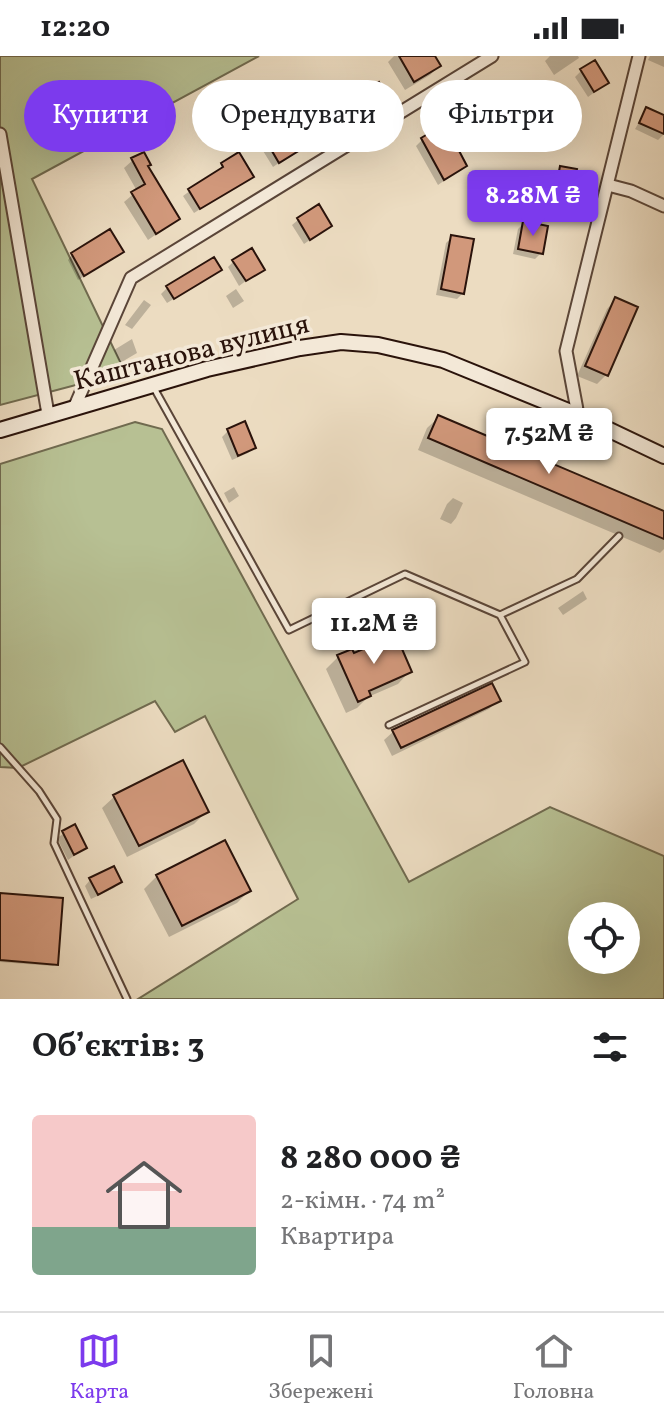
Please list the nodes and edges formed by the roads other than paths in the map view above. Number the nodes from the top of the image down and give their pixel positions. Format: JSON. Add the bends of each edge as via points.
{"nodes":[{"id":1,"x":492,"y":56,"type":"edge"},
{"id":2,"x":639,"y":56,"type":"edge"},
{"id":3,"x":0,"y":134,"type":"edge"},
{"id":4,"x":608,"y":185,"type":"junction"},
{"id":5,"x":664,"y":206,"type":"edge"},
{"id":6,"x":151,"y":384,"type":"junction"},
{"id":7,"x":75,"y":406,"type":"junction"},
{"id":8,"x":48,"y":414,"type":"junction"},
{"id":9,"x":578,"y":415,"type":"junction"},
{"id":10,"x":0,"y":430,"type":"edge"},
{"id":11,"x":664,"y":456,"type":"edge"},
{"id":12,"x":619,"y":536,"type":"dead end"},
{"id":13,"x":500,"y":615,"type":"junction"},
{"id":14,"x":389,"y":725,"type":"dead end"},
{"id":15,"x":0,"y":747,"type":"edge"},
{"id":16,"x":127,"y":999,"type":"edge"}],
"edges":[{"from":1,"to":7,"type":"street","via":[[131,278]]},
{"from":2,"to":4,"type":"street"},
{"from":3,"to":8,"type":"street"},
{"from":4,"to":5,"type":"street"},
{"from":4,"to":9,"type":"street","via":[[566,351]]},
{"from":6,"to":7,"type":"main road","name":"Каштанова вулиця"},
{"from":6,"to":9,"type":"main road","name":"Каштанова вулиця","via":[[341,342],[443,360]]},
{"from":6,"to":13,"type":"lane","via":[[289,630],[405,574]]},
{"from":7,"to":8,"type":"main road","name":"Каштанова вулиця"},
{"from":8,"to":10,"type":"main road","name":"Каштанова вулиця"},
{"from":9,"to":11,"type":"main road","name":"Каштанова вулиця"},
{"from":12,"to":13,"type":"lane","via":[[577,579]]},
{"from":13,"to":14,"type":"lane","via":[[525,662]]},
{"from":15,"to":16,"type":"lane","via":[[57,819],[54,843]]}]}
